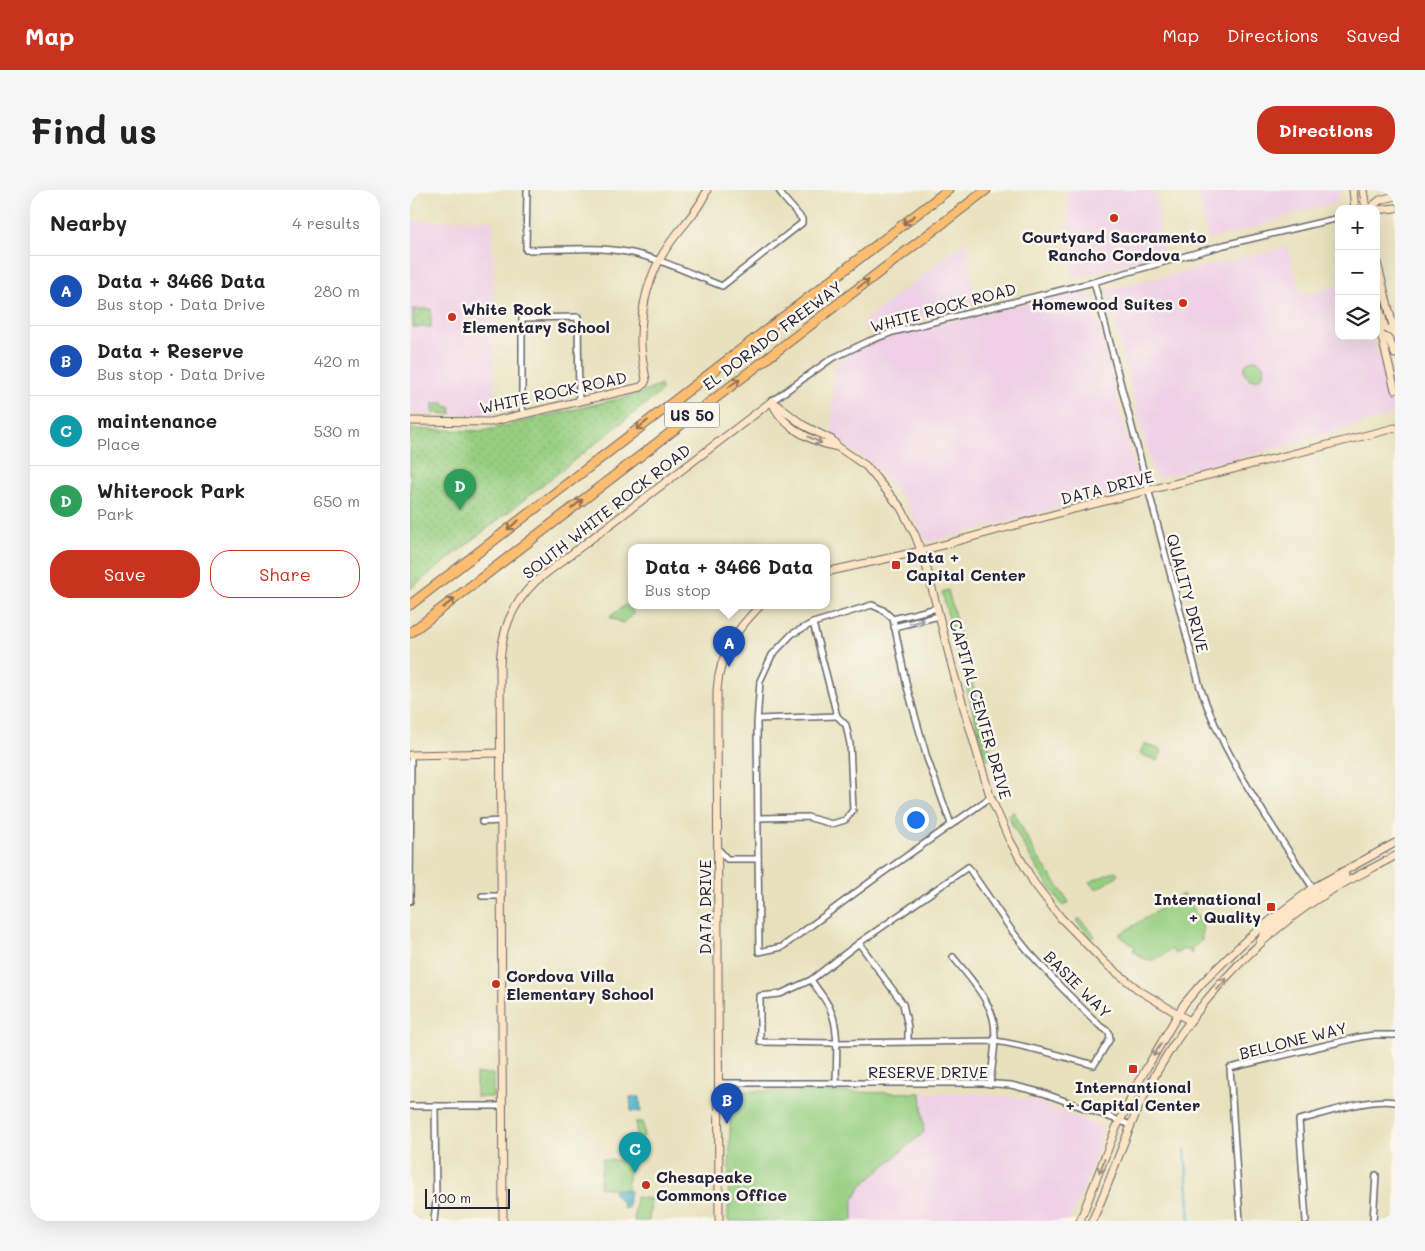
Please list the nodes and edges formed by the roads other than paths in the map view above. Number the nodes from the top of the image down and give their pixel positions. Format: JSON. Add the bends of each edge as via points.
{"nodes":[{"id":1,"x":527,"y":190,"type":"edge"},
{"id":2,"x":707,"y":190,"type":"edge"},
{"id":3,"x":779,"y":190,"type":"edge"},
{"id":4,"x":948,"y":190,"type":"edge"},
{"id":5,"x":986,"y":190,"type":"edge"},
{"id":6,"x":1353,"y":190,"type":"edge"},
{"id":7,"x":1363,"y":190,"type":"edge"},
{"id":8,"x":1395,"y":196,"type":"edge"},
{"id":9,"x":1355,"y":205,"type":"edge"},
{"id":10,"x":1367,"y":205,"type":"edge"},
{"id":11,"x":1373,"y":205,"type":"edge"},
{"id":12,"x":1395,"y":208,"type":"edge"},
{"id":13,"x":1380,"y":210,"type":"edge"},
{"id":14,"x":1335,"y":219,"type":"edge"},
{"id":15,"x":659,"y":261,"type":"junction"},
{"id":16,"x":1380,"y":274,"type":"edge"},
{"id":17,"x":1094,"y":282,"type":"junction"},
{"id":18,"x":1380,"y":310,"type":"edge"},
{"id":19,"x":1380,"y":329,"type":"edge"},
{"id":20,"x":1395,"y":333,"type":"edge"},
{"id":21,"x":1382,"y":336,"type":"junction"},
{"id":22,"x":1395,"y":354,"type":"edge"},
{"id":23,"x":1395,"y":390,"type":"edge"},
{"id":24,"x":772,"y":401,"type":"junction"},
{"id":25,"x":578,"y":402,"type":"junction"},
{"id":26,"x":524,"y":414,"type":"junction"},
{"id":27,"x":410,"y":421,"type":"edge"},
{"id":28,"x":1395,"y":428,"type":"edge"},
{"id":29,"x":1148,"y":491,"type":"junction"},
{"id":30,"x":921,"y":551,"type":"junction"},
{"id":31,"x":830,"y":571,"type":"edge"},
{"id":32,"x":410,"y":606,"type":"edge"},
{"id":33,"x":757,"y":609,"type":"edge"},
{"id":34,"x":938,"y":612,"type":"junction"},
{"id":35,"x":893,"y":619,"type":"junction"},
{"id":36,"x":812,"y":623,"type":"junction"},
{"id":37,"x":894,"y":627,"type":"junction"},
{"id":38,"x":410,"y":632,"type":"edge"},
{"id":39,"x":837,"y":716,"type":"junction"},
{"id":40,"x":758,"y":719,"type":"junction"},
{"id":41,"x":500,"y":753,"type":"junction"},
{"id":42,"x":410,"y":755,"type":"edge"},
{"id":43,"x":991,"y":798,"type":"junction"},
{"id":44,"x":758,"y":818,"type":"junction"},
{"id":45,"x":501,"y":821,"type":"junction"},
{"id":46,"x":482,"y":822,"type":"dead end"},
{"id":47,"x":951,"y":824,"type":"junction"},
{"id":48,"x":410,"y":826,"type":"edge"},
{"id":49,"x":1395,"y":843,"type":"edge"},
{"id":50,"x":718,"y":849,"type":"junction"},
{"id":51,"x":1373,"y":855,"type":"junction"},
{"id":52,"x":1395,"y":856,"type":"edge"},
{"id":53,"x":758,"y":859,"type":"junction"},
{"id":54,"x":1313,"y":888,"type":"junction"},
{"id":55,"x":482,"y":896,"type":"dead end"},
{"id":56,"x":502,"y":896,"type":"junction"},
{"id":57,"x":1323,"y":896,"type":"junction"},
{"id":58,"x":410,"y":901,"type":"edge"},
{"id":59,"x":860,"y":943,"type":"junction"},
{"id":60,"x":1254,"y":950,"type":"junction"},
{"id":61,"x":953,"y":957,"type":"dead end"},
{"id":62,"x":811,"y":980,"type":"junction"},
{"id":63,"x":1179,"y":1015,"type":"junction"},
{"id":64,"x":1190,"y":1020,"type":"junction"},
{"id":65,"x":1395,"y":1035,"type":"edge"},
{"id":66,"x":994,"y":1041,"type":"junction"},
{"id":67,"x":908,"y":1042,"type":"junction"},
{"id":68,"x":836,"y":1043,"type":"junction"},
{"id":69,"x":718,"y":1082,"type":"junction"},
{"id":70,"x":836,"y":1084,"type":"junction"},
{"id":71,"x":990,"y":1084,"type":"junction"},
{"id":72,"x":1395,"y":1102,"type":"edge"},
{"id":73,"x":410,"y":1106,"type":"edge"},
{"id":74,"x":435,"y":1106,"type":"junction"},
{"id":75,"x":503,"y":1106,"type":"junction"},
{"id":76,"x":1120,"y":1121,"type":"junction"},
{"id":77,"x":1131,"y":1126,"type":"junction"},
{"id":78,"x":1376,"y":1175,"type":"dead end"},
{"id":79,"x":434,"y":1221,"type":"edge"},
{"id":80,"x":503,"y":1221,"type":"edge"},
{"id":81,"x":719,"y":1221,"type":"edge"},
{"id":82,"x":1080,"y":1221,"type":"edge"},
{"id":83,"x":1092,"y":1221,"type":"edge"},
{"id":84,"x":1240,"y":1221,"type":"edge"},
{"id":85,"x":1306,"y":1221,"type":"edge"},
{"id":86,"x":1373,"y":1221,"type":"edge"}],
"edges":[{"from":1,"to":15,"type":"street","via":[[526,250],[615,250]]},
{"from":2,"to":15,"type":"street"},
{"from":3,"to":15,"type":"street","via":[[802,218],[802,223],[722,286]]},
{"from":4,"to":32,"type":"highway","name":"EL DORADO FREEWAY","number":"US 50","one_way":true},
{"from":38,"to":5,"type":"highway","name":"EL DORADO FREEWAY","number":"US 50","one_way":true},
{"from":6,"to":9,"type":"street"},
{"from":7,"to":10,"type":"street"},
{"from":8,"to":11,"type":"street"},
{"from":12,"to":13,"type":"street"},
{"from":14,"to":17,"type":"street","name":"WHITE ROCK ROAD","via":[[1224,245]]},
{"from":15,"to":25,"type":"street","name":"WHITE ROCK ROAD","via":[[642,315],[640,338],[646,380],[641,387]]},
{"from":16,"to":20,"type":"street"},
{"from":17,"to":24,"type":"street","name":"WHITE ROCK ROAD","via":[[885,334],[831,359]]},
{"from":17,"to":29,"type":"street","name":"QUALITY DRIVE"},
{"from":18,"to":20,"type":"street","via":[[1385,328]]},
{"from":19,"to":21,"type":"street"},
{"from":21,"to":22,"type":"street","via":[[1389,339]]},
{"from":21,"to":23,"type":"street"},
{"from":24,"to":30,"type":"street","name":"CAPITAL CENTER DRIVE","via":[[866,466],[893,496]]},
{"from":24,"to":41,"type":"street","name":"SOUTH WHITE ROCK ROAD","via":[[523,595],[502,637]]},
{"from":25,"to":26,"type":"street","name":"WHITE ROCK ROAD"},
{"from":25,"to":26,"type":"street","via":[[578,317],[522,318]]},
{"from":26,"to":27,"type":"street","name":"WHITE ROCK ROAD","via":[[483,423]]},
{"from":28,"to":29,"type":"street","name":"DATA DRIVE"},
{"from":29,"to":30,"type":"street","name":"DATA DRIVE"},
{"from":29,"to":54,"type":"street","name":"QUALITY DRIVE","via":[[1200,687],[1212,719],[1241,776]]},
{"from":30,"to":31,"type":"street","name":"DATA DRIVE"},
{"from":30,"to":34,"type":"street","name":"CAPITAL CENTER DRIVE"},
{"from":33,"to":50,"type":"street","name":"DATA DRIVE","via":[[732,637],[720,668]]},
{"from":34,"to":35,"type":"street"},
{"from":37,"to":34,"type":"street","one_way":true},
{"from":34,"to":43,"type":"street","name":"CAPITAL CENTER DRIVE"},
{"from":35,"to":36,"type":"street","via":[[872,606]]},
{"from":35,"to":37,"type":"street"},
{"from":36,"to":39,"type":"street"},
{"from":36,"to":40,"type":"street","via":[[792,634],[772,655],[760,681]]},
{"from":37,"to":47,"type":"street","via":[[927,758]]},
{"from":39,"to":40,"type":"street"},
{"from":39,"to":44,"type":"street","via":[[846,725],[850,744],[852,810],[846,820],[832,824],[806,817]]},
{"from":40,"to":44,"type":"street"},
{"from":41,"to":42,"type":"street"},
{"from":41,"to":45,"type":"street","name":"SOUTH WHITE ROCK ROAD"},
{"from":42,"to":48,"type":"street"},
{"from":43,"to":47,"type":"street"},
{"from":43,"to":63,"type":"street","name":"CAPITAL CENTER DRIVE","via":[[1023,864],[1061,918],[1090,950],[1123,978]]},
{"from":44,"to":53,"type":"street"},
{"from":45,"to":46,"type":"street"},
{"from":45,"to":56,"type":"street","name":"SOUTH WHITE ROCK ROAD"},
{"from":47,"to":53,"type":"street","via":[[782,947],[759,952]]},
{"from":48,"to":58,"type":"street"},
{"from":49,"to":51,"type":"street"},
{"from":50,"to":53,"type":"street","via":[[727,859]]},
{"from":50,"to":69,"type":"street","name":"DATA DRIVE"},
{"from":51,"to":54,"type":"street"},
{"from":51,"to":57,"type":"street","via":[[1323,888]]},
{"from":52,"to":57,"type":"street"},
{"from":54,"to":60,"type":"street","via":[[1313,895],[1267,930]]},
{"from":54,"to":63,"type":"street","via":[[1245,941],[1202,983]]},
{"from":55,"to":56,"type":"street"},
{"from":56,"to":75,"type":"street","name":"SOUTH WHITE ROCK ROAD"},
{"from":57,"to":60,"type":"street"},
{"from":59,"to":62,"type":"street","name":"BASIE WAY"},
{"from":59,"to":66,"type":"street","name":"BASIE WAY","via":[[968,867],[1029,952],[1109,1032],[1110,1039],[1094,1066]]},
{"from":59,"to":67,"type":"street","via":[[903,1004]]},
{"from":64,"to":60,"type":"street","one_way":true},
{"from":61,"to":66,"type":"street","via":[[986,1003],[993,1020]]},
{"from":62,"to":68,"type":"street","via":[[831,1011]]},
{"from":62,"to":68,"type":"street","name":"BASIE WAY","via":[[780,994],[760,996],[760,1042]]},
{"from":63,"to":64,"type":"street","name":"CAPITAL CENTER DRIVE"},
{"from":63,"to":76,"type":"street","one_way":true,"via":[[1135,1088]]},
{"from":64,"to":77,"type":"street","via":[[1146,1091]]},
{"from":65,"to":84,"type":"street","name":"BELLONE WAY","via":[[1360,1037],[1230,1068]]},
{"from":66,"to":67,"type":"street","name":"BASIE WAY"},
{"from":66,"to":71,"type":"street"},
{"from":67,"to":68,"type":"street","name":"BASIE WAY"},
{"from":68,"to":70,"type":"street"},
{"from":69,"to":70,"type":"street","name":"RESERVE DRIVE"},
{"from":69,"to":81,"type":"street","name":"DATA DRIVE"},
{"from":70,"to":71,"type":"street","name":"RESERVE DRIVE"},
{"from":71,"to":76,"type":"street","name":"RESERVE DRIVE","via":[[1043,1092]]},
{"from":72,"to":85,"type":"street","via":[[1371,1102],[1299,1120]]},
{"from":73,"to":74,"type":"street"},
{"from":74,"to":75,"type":"street"},
{"from":74,"to":79,"type":"street"},
{"from":75,"to":80,"type":"street","name":"SOUTH WHITE ROCK ROAD"},
{"from":76,"to":77,"type":"street","name":"RESERVE DRIVE"},
{"from":76,"to":82,"type":"street","one_way":true},
{"from":77,"to":83,"type":"street"},
{"from":78,"to":86,"type":"street"}]}
